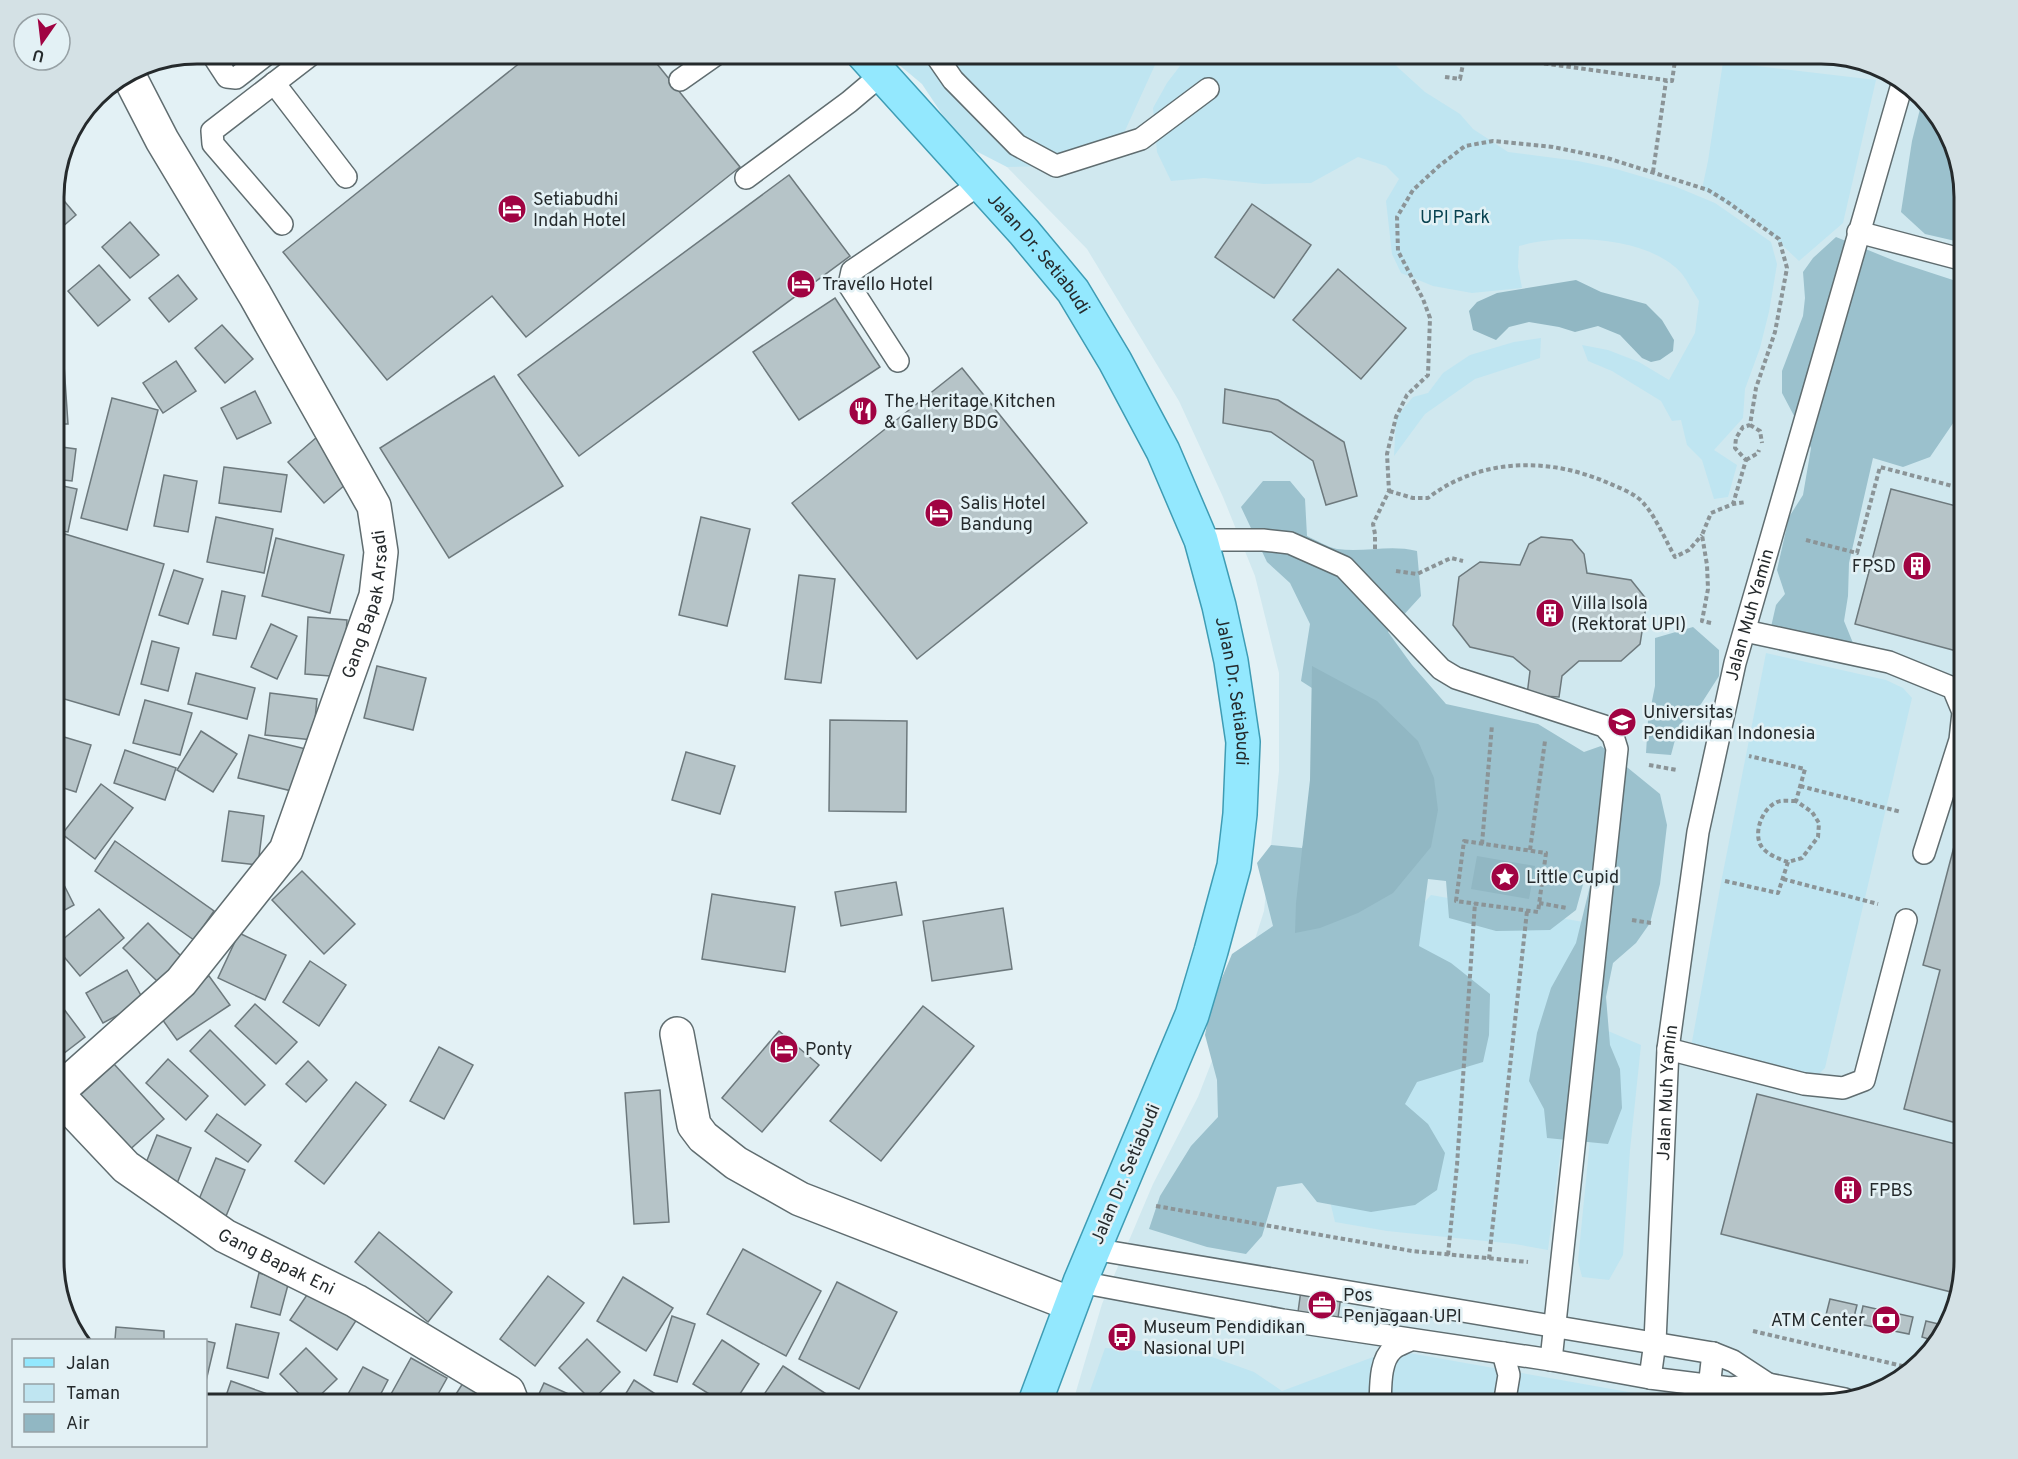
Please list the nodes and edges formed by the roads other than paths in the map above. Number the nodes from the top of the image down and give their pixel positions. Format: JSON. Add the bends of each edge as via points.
{"nodes":[{"id":1,"x":219,"y":65,"type":"edge"},
{"id":2,"x":253,"y":65,"type":"edge"},
{"id":3,"x":298,"y":65,"type":"edge"},
{"id":4,"x":701,"y":65,"type":"edge"},
{"id":5,"x":871,"y":65,"type":"edge"},
{"id":6,"x":873,"y":65,"type":"edge"},
{"id":7,"x":943,"y":65,"type":"edge"},
{"id":8,"x":680,"y":80,"type":"dead end"},
{"id":9,"x":132,"y":82,"type":"edge"},
{"id":10,"x":274,"y":83,"type":"junction"},
{"id":11,"x":1208,"y":89,"type":"dead end"},
{"id":12,"x":1900,"y":91,"type":"edge"},
{"id":13,"x":346,"y":177,"type":"dead end"},
{"id":14,"x":746,"y":178,"type":"dead end"},
{"id":15,"x":980,"y":184,"type":"junction"},
{"id":16,"x":282,"y":224,"type":"dead end"},
{"id":17,"x":1858,"y":232,"type":"junction"},
{"id":18,"x":1954,"y":257,"type":"edge"},
{"id":19,"x":898,"y":361,"type":"dead end"},
{"id":20,"x":1201,"y":540,"type":"junction"},
{"id":21,"x":1745,"y":631,"type":"junction"},
{"id":22,"x":1954,"y":690,"type":"edge"},
{"id":23,"x":1954,"y":759,"type":"edge"},
{"id":24,"x":1924,"y":853,"type":"dead end"},
{"id":25,"x":1906,"y":920,"type":"dead end"},
{"id":26,"x":676,"y":1034,"type":"dead end"},
{"id":27,"x":1668,"y":1049,"type":"junction"},
{"id":28,"x":65,"y":1085,"type":"edge"},
{"id":29,"x":65,"y":1104,"type":"edge"},
{"id":30,"x":1093,"y":1249,"type":"junction"},
{"id":31,"x":1075,"y":1293,"type":"junction"},
{"id":32,"x":1555,"y":1326,"type":"junction"},
{"id":33,"x":1410,"y":1340,"type":"junction"},
{"id":34,"x":1655,"y":1342,"type":"junction"},
{"id":35,"x":1503,"y":1353,"type":"junction"},
{"id":36,"x":1713,"y":1353,"type":"junction"},
{"id":37,"x":1551,"y":1360,"type":"junction"},
{"id":38,"x":1650,"y":1378,"type":"junction"},
{"id":39,"x":1768,"y":1384,"type":"junction"},
{"id":40,"x":509,"y":1394,"type":"edge"},
{"id":41,"x":1038,"y":1394,"type":"edge"},
{"id":42,"x":1381,"y":1394,"type":"edge"},
{"id":43,"x":1506,"y":1394,"type":"edge"},
{"id":44,"x":1702,"y":1394,"type":"edge"},
{"id":45,"x":1708,"y":1394,"type":"edge"},
{"id":46,"x":1714,"y":1394,"type":"edge"},
{"id":47,"x":1819,"y":1394,"type":"edge"}],
"edges":[{"from":1,"to":2,"type":"lane","via":[[231,79]]},
{"from":3,"to":10,"type":"lane"},
{"from":4,"to":8,"type":"lane"},
{"from":5,"to":14,"type":"lane","via":[[849,102]]},
{"from":6,"to":15,"type":"main road","name":"Jalan Dr. Setiabudi"},
{"from":7,"to":11,"type":"lane","via":[[1017,144],[1056,166],[1141,139]]},
{"from":9,"to":28,"type":"street","name":"Gang Bapak Arsadi","via":[[374,506],[381,552],[376,596],[286,850],[181,982]]},
{"from":10,"to":13,"type":"lane"},
{"from":10,"to":16,"type":"lane","via":[[212,131],[213,144]]},
{"from":12,"to":17,"type":"lane","name":"Jalan Muh Yamin"},
{"from":15,"to":19,"type":"lane","via":[[852,271],[849,285]]},
{"from":15,"to":20,"type":"main road","name":"Jalan Dr. Setiabudi","via":[[1073,291],[1163,451]]},
{"from":17,"to":18,"type":"lane"},
{"from":17,"to":21,"type":"lane","name":"Jalan Muh Yamin"},
{"from":20,"to":30,"type":"main road","name":"Jalan Dr. Setiabudi","via":[[1228,650],[1243,742],[1234,866],[1192,1015]]},
{"from":20,"to":32,"type":"lane","via":[[1290,543],[1344,567],[1441,669],[1456,678],[1604,726],[1616,742]]},
{"from":21,"to":22,"type":"lane","via":[[1889,662]]},
{"from":21,"to":27,"type":"lane","name":"Jalan Muh Yamin","via":[[1698,832]]},
{"from":23,"to":24,"type":"lane"},
{"from":25,"to":27,"type":"lane","via":[[1864,1080],[1843,1088],[1804,1084]]},
{"from":26,"to":31,"type":"street","via":[[694,1125],[736,1163],[800,1199]]},
{"from":27,"to":34,"type":"lane","name":"Jalan Muh Yamin"},
{"from":29,"to":40,"type":"street","name":"Gang Bapak Eni","via":[[126,1167],[225,1236],[356,1301]]},
{"from":30,"to":31,"type":"main road","name":"Jalan Dr. Setiabudi"},
{"from":30,"to":32,"type":"lane"},
{"from":31,"to":33,"type":"lane"},
{"from":31,"to":41,"type":"main road","name":"Jalan Dr. Setiabudi"},
{"from":32,"to":34,"type":"lane"},
{"from":32,"to":37,"type":"lane"},
{"from":33,"to":35,"type":"lane"},
{"from":33,"to":42,"type":"lane","via":[[1392,1350],[1385,1362]]},
{"from":34,"to":36,"type":"lane"},
{"from":34,"to":38,"type":"lane","name":"Jalan Muh Yamin"},
{"from":35,"to":37,"type":"lane"},
{"from":35,"to":43,"type":"lane","via":[[1509,1375]]},
{"from":36,"to":39,"type":"lane"},
{"from":36,"to":45,"type":"lane"},
{"from":37,"to":38,"type":"lane"},
{"from":38,"to":44,"type":"lane"},
{"from":39,"to":46,"type":"lane"},
{"from":39,"to":47,"type":"lane"}]}
